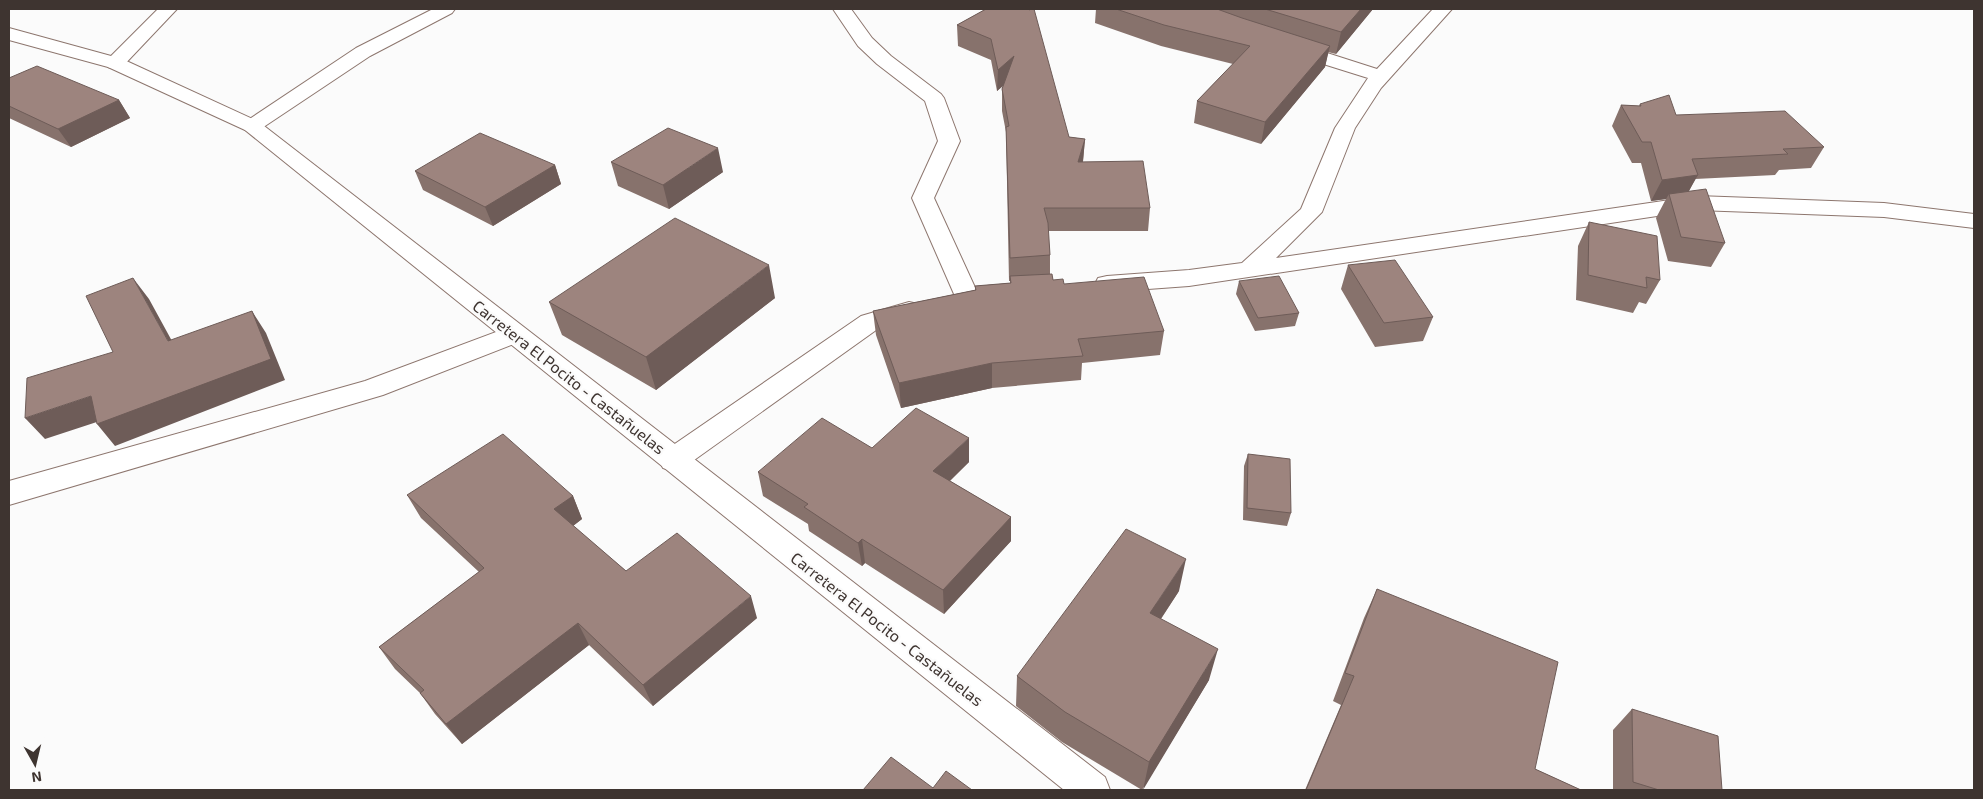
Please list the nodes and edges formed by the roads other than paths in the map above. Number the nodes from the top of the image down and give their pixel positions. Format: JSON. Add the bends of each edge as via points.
{"nodes":[{"id":1,"x":168,"y":9,"type":"edge"},
{"id":2,"x":446,"y":9,"type":"edge"},
{"id":3,"x":842,"y":9,"type":"edge"},
{"id":4,"x":1443,"y":9,"type":"edge"},
{"id":5,"x":9,"y":34,"type":"edge"},
{"id":6,"x":1273,"y":42,"type":"edge"},
{"id":7,"x":115,"y":63,"type":"junction"},
{"id":8,"x":1381,"y":76,"type":"junction"},
{"id":9,"x":252,"y":126,"type":"junction"},
{"id":10,"x":1974,"y":221,"type":"edge"},
{"id":11,"x":1249,"y":270,"type":"junction"},
{"id":12,"x":1082,"y":285,"type":"edge"},
{"id":13,"x":515,"y":334,"type":"junction"},
{"id":14,"x":674,"y":460,"type":"junction"},
{"id":15,"x":9,"y":493,"type":"edge"},
{"id":16,"x":1092,"y":790,"type":"edge"}],
"edges":[{"from":1,"to":7,"type":"street"},
{"from":2,"to":9,"type":"street","via":[[363,52]]},
{"from":3,"to":14,"type":"street","via":[[865,42],[934,98],[949,141],[923,198],[956,298],[870,322]]},
{"from":4,"to":8,"type":"street"},
{"from":5,"to":7,"type":"street","name":"Carretera El Pocito - Castañuelas"},
{"from":6,"to":8,"type":"street"},
{"from":7,"to":9,"type":"street","name":"Carretera El Pocito - Castañuelas"},
{"from":8,"to":11,"type":"street","via":[[1345,128],[1312,212]]},
{"from":9,"to":13,"type":"street","name":"Carretera El Pocito - Castañuelas"},
{"from":10,"to":11,"type":"street","via":[[1884,210],[1697,203]]},
{"from":11,"to":12,"type":"street","via":[[1189,278]]},
{"from":13,"to":14,"type":"street","name":"Carretera El Pocito - Castañuelas"},
{"from":13,"to":15,"type":"street","via":[[373,388]]},
{"from":14,"to":16,"type":"street","name":"Carretera El Pocito - Castañuelas"}]}
